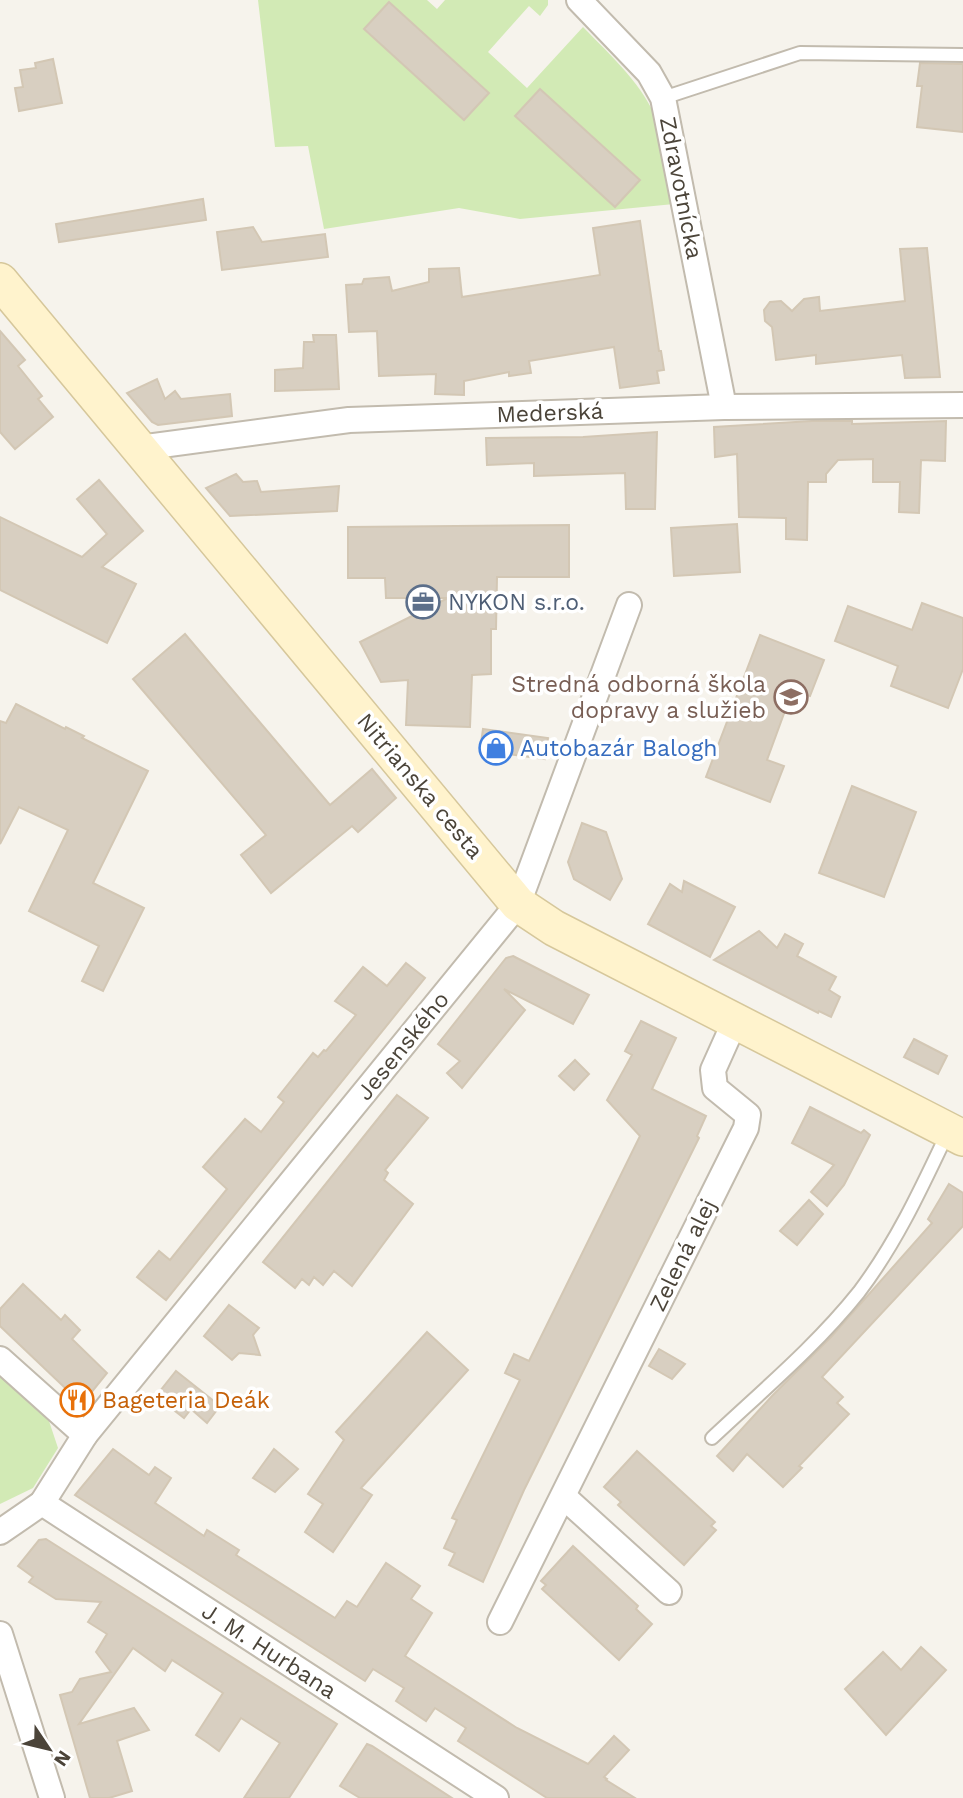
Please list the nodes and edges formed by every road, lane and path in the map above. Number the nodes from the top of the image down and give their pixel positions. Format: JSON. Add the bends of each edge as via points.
{"nodes":[{"id":1,"x":579,"y":0,"type":"edge"},
{"id":2,"x":963,"y":55,"type":"edge"},
{"id":3,"x":663,"y":98,"type":"junction"},
{"id":4,"x":0,"y":281,"type":"edge"},
{"id":5,"x":963,"y":405,"type":"edge"},
{"id":6,"x":724,"y":407,"type":"junction"},
{"id":7,"x":139,"y":448,"type":"junction"},
{"id":8,"x":629,"y":604,"type":"dead end"},
{"id":9,"x":519,"y":904,"type":"junction"},
{"id":10,"x":735,"y":1021,"type":"junction"},
{"id":11,"x":956,"y":1134,"type":"edge"},
{"id":12,"x":0,"y":1359,"type":"edge"},
{"id":13,"x":85,"y":1435,"type":"junction"},
{"id":14,"x":712,"y":1438,"type":"dead end"},
{"id":15,"x":564,"y":1497,"type":"junction"},
{"id":16,"x":42,"y":1503,"type":"junction"},
{"id":17,"x":0,"y":1532,"type":"edge"},
{"id":18,"x":669,"y":1592,"type":"dead end"},
{"id":19,"x":500,"y":1622,"type":"dead end"},
{"id":20,"x":0,"y":1634,"type":"edge"},
{"id":21,"x":52,"y":1798,"type":"edge"},
{"id":22,"x":496,"y":1798,"type":"edge"}],
"edges":[{"from":1,"to":3,"type":"street","name":"Zdravotnícka","via":[[649,73]]},
{"from":2,"to":3,"type":"lane","via":[[800,53]]},
{"from":3,"to":6,"type":"street","name":"Zdravotnícka"},
{"from":4,"to":7,"type":"main road","name":"Nitrianska cesta"},
{"from":5,"to":6,"type":"street","name":"Mederská"},
{"from":6,"to":7,"type":"street","name":"Mederská","via":[[349,420]]},
{"from":7,"to":9,"type":"main road","name":"Nitrianska cesta"},
{"from":8,"to":9,"type":"street","name":"Jesenského"},
{"from":9,"to":10,"type":"main road","name":"Nitrianska cesta","via":[[554,928]]},
{"from":9,"to":13,"type":"street","name":"Jesenského"},
{"from":10,"to":11,"type":"main road","name":"Nitrianska cesta"},
{"from":10,"to":15,"type":"street","name":"Zelená alej","via":[[713,1070],[715,1088],[748,1115],[746,1128]]},
{"from":11,"to":14,"type":"lane","via":[[859,1292],[807,1350]]},
{"from":12,"to":13,"type":"street"},
{"from":13,"to":16,"type":"street","name":"Jesenského"},
{"from":15,"to":18,"type":"street"},
{"from":15,"to":19,"type":"street","name":"Zelená alej"},
{"from":16,"to":17,"type":"street"},
{"from":16,"to":22,"type":"street","name":"J. M. Hurbana"},
{"from":20,"to":21,"type":"street"}]}
